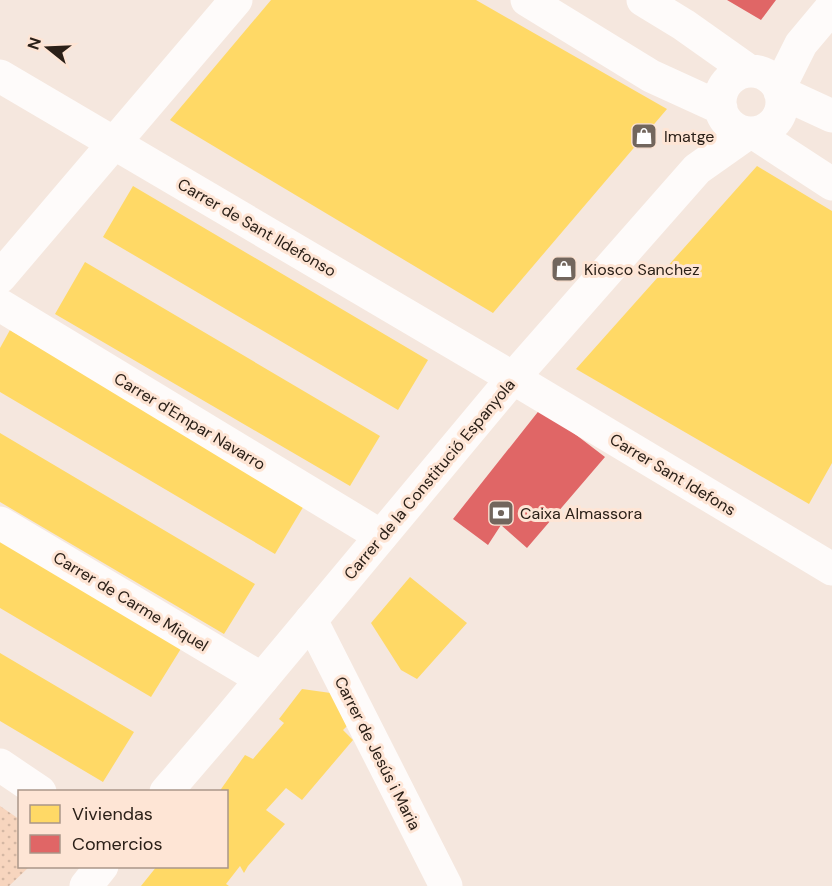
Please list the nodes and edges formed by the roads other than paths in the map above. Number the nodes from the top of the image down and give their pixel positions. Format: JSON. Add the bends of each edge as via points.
{"nodes":[{"id":1,"x":236,"y":0,"type":"edge"},
{"id":2,"x":527,"y":0,"type":"edge"},
{"id":3,"x":643,"y":0,"type":"edge"},
{"id":4,"x":832,"y":7,"type":"edge"},
{"id":5,"x":0,"y":76,"type":"edge"},
{"id":6,"x":766,"y":81,"type":"junction"},
{"id":7,"x":722,"y":111,"type":"junction"},
{"id":8,"x":832,"y":116,"type":"edge"},
{"id":9,"x":751,"y":133,"type":"junction"},
{"id":10,"x":115,"y":143,"type":"junction"},
{"id":11,"x":697,"y":170,"type":"junction"},
{"id":12,"x":832,"y":184,"type":"edge"},
{"id":13,"x":0,"y":277,"type":"edge"},
{"id":14,"x":0,"y":304,"type":"edge"},
{"id":15,"x":513,"y":378,"type":"junction"},
{"id":16,"x":0,"y":523,"type":"edge"},
{"id":17,"x":381,"y":536,"type":"junction"},
{"id":18,"x":832,"y":569,"type":"edge"},
{"id":19,"x":311,"y":620,"type":"junction"},
{"id":20,"x":262,"y":679,"type":"junction"},
{"id":21,"x":0,"y":765,"type":"edge"},
{"id":22,"x":37,"y":790,"type":"edge"},
{"id":23,"x":168,"y":790,"type":"edge"},
{"id":24,"x":101,"y":868,"type":"edge"},
{"id":25,"x":86,"y":886,"type":"edge"},
{"id":26,"x":446,"y":886,"type":"edge"}],
"edges":[{"from":1,"to":10,"type":"street"},
{"from":2,"to":7,"type":"street","via":[[651,76]]},
{"from":3,"to":6,"type":"street"},
{"from":4,"to":6,"type":"street"},
{"from":5,"to":10,"type":"street","name":"Carrer de Sant Ildefonso"},
{"from":6,"to":7,"type":"street","via":[[740,73],[730,79],[721,98]]},
{"from":6,"to":8,"type":"street"},
{"from":6,"to":9,"type":"street","via":[[782,101],[771,126]]},
{"from":7,"to":9,"type":"street","via":[[733,127]]},
{"from":7,"to":11,"type":"street","name":"Carrer de la Constitució Espanyola"},
{"from":9,"to":11,"type":"street","name":"Carrer de la Constitució Espanyola"},
{"from":9,"to":12,"type":"street"},
{"from":10,"to":13,"type":"street"},
{"from":10,"to":15,"type":"street","name":"Carrer de Sant Ildefonso"},
{"from":11,"to":15,"type":"street","name":"Carrer de la Constitució Espanyola"},
{"from":14,"to":17,"type":"street","name":"Carrer d'Empar Navarro"},
{"from":15,"to":17,"type":"street","name":"Carrer de la Constitució Espanyola"},
{"from":15,"to":18,"type":"street","name":"Carrer Sant Idefons"},
{"from":16,"to":20,"type":"street","name":"Carrer de Carme Miquel"},
{"from":17,"to":19,"type":"street","name":"Carrer de la Constitució Espanyola"},
{"from":19,"to":20,"type":"street","name":"Carrer de la Constitució Espanyola"},
{"from":19,"to":26,"type":"street","name":"Carrer de Jesús i Maria"},
{"from":20,"to":23,"type":"street","name":"Carrer de la Constitució Espanyola"},
{"from":21,"to":22,"type":"street"},
{"from":24,"to":25,"type":"street"}]}
